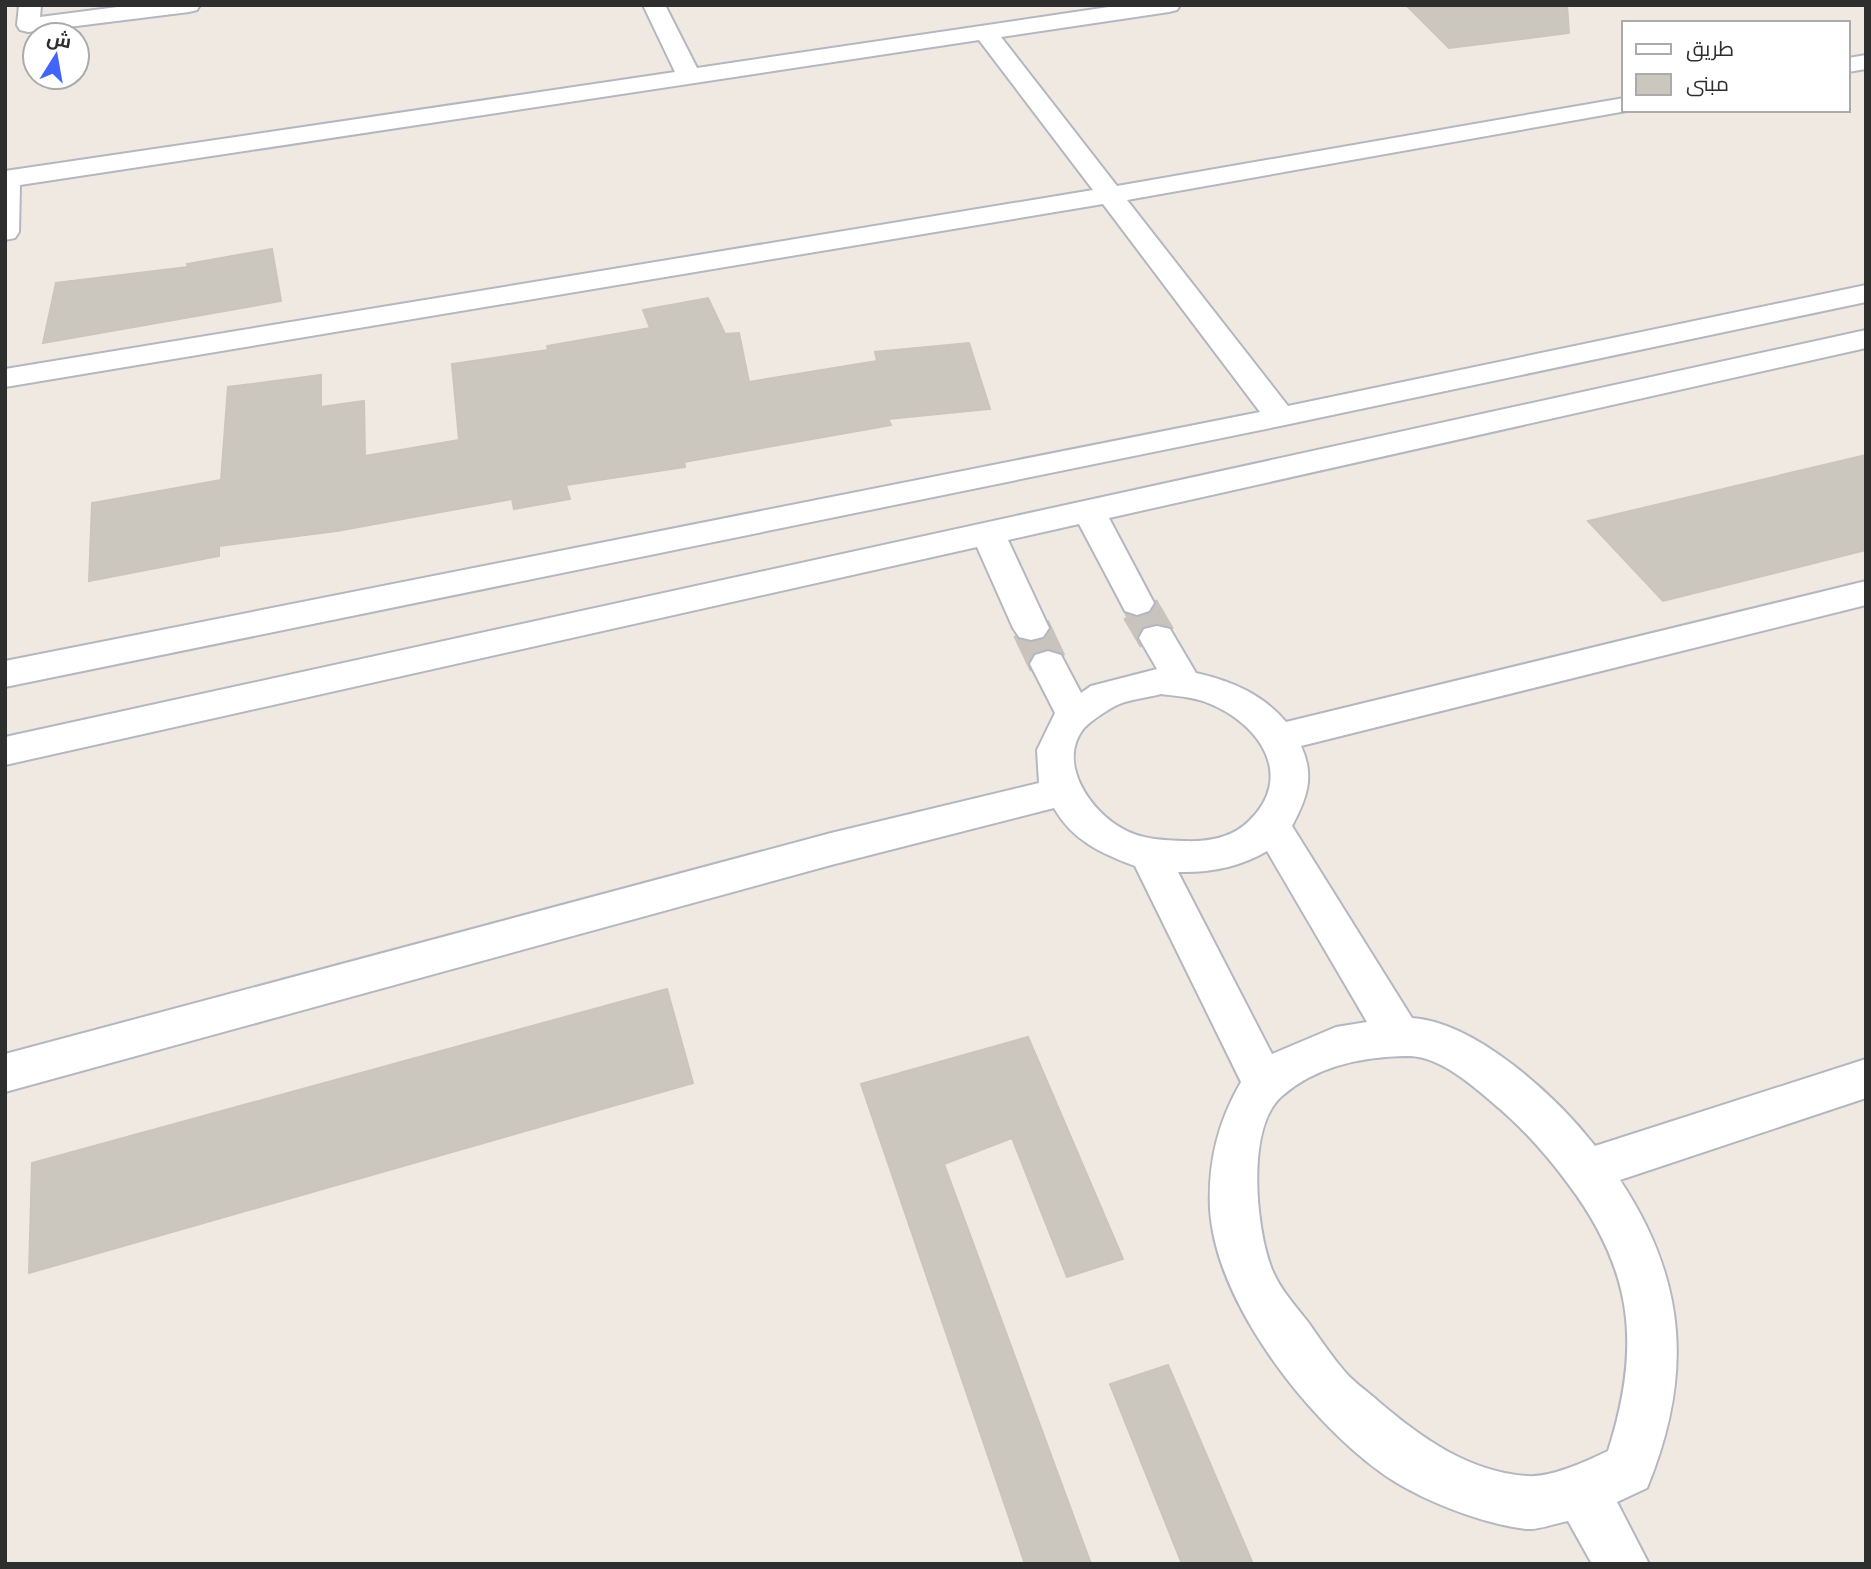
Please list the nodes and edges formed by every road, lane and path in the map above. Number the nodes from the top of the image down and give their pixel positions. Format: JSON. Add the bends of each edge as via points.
{"nodes":[{"id":1,"x":30,"y":5,"type":"edge"},
{"id":2,"x":189,"y":5,"type":"edge"},
{"id":3,"x":654,"y":5,"type":"edge"},
{"id":4,"x":1169,"y":5,"type":"edge"},
{"id":5,"x":985,"y":32,"type":"junction"},
{"id":6,"x":689,"y":76,"type":"junction"},
{"id":7,"x":1622,"y":105,"type":"edge"},
{"id":8,"x":6,"y":179,"type":"edge"},
{"id":9,"x":1110,"y":195,"type":"junction"},
{"id":10,"x":5,"y":232,"type":"edge"},
{"id":11,"x":1866,"y":293,"type":"edge"},
{"id":12,"x":1866,"y":339,"type":"edge"},
{"id":13,"x":5,"y":378,"type":"edge"},
{"id":14,"x":1280,"y":417,"type":"junction"},
{"id":15,"x":1089,"y":511,"type":"junction"},
{"id":16,"x":988,"y":534,"type":"junction"},
{"id":17,"x":1866,"y":593,"type":"edge"},
{"id":18,"x":1137,"y":603,"type":"tunnel mouth"},
{"id":19,"x":1031,"y":628,"type":"tunnel mouth"},
{"id":20,"x":1157,"y":638,"type":"tunnel mouth"},
{"id":21,"x":1048,"y":664,"type":"tunnel mouth"},
{"id":22,"x":5,"y":674,"type":"edge"},
{"id":23,"x":1184,"y":684,"type":"junction"},
{"id":24,"x":1074,"y":714,"type":"junction"},
{"id":25,"x":1278,"y":738,"type":"junction"},
{"id":26,"x":5,"y":751,"type":"edge"},
{"id":27,"x":1061,"y":792,"type":"junction"},
{"id":28,"x":1272,"y":825,"type":"junction"},
{"id":29,"x":1149,"y":854,"type":"junction"},
{"id":30,"x":1400,"y":1038,"type":"junction"},
{"id":31,"x":5,"y":1073,"type":"edge"},
{"id":32,"x":1866,"y":1079,"type":"edge"},
{"id":33,"x":1264,"y":1083,"type":"junction"},
{"id":34,"x":1586,"y":1170,"type":"junction"},
{"id":35,"x":1581,"y":1491,"type":"junction"},
{"id":36,"x":1622,"y":1564,"type":"edge"}],
"edges":[{"from":1,"to":2,"type":"street","via":[[28,26]]},
{"from":3,"to":6,"type":"street"},
{"from":4,"to":5,"type":"street"},
{"from":5,"to":6,"type":"street"},
{"from":5,"to":9,"type":"street"},
{"from":6,"to":8,"type":"street"},
{"from":7,"to":9,"type":"street"},
{"from":8,"to":10,"type":"street"},
{"from":9,"to":13,"type":"street"},
{"from":9,"to":14,"type":"street"},
{"from":11,"to":14,"type":"street"},
{"from":12,"to":15,"type":"street"},
{"from":14,"to":22,"type":"street"},
{"from":15,"to":16,"type":"street"},
{"from":15,"to":18,"type":"street"},
{"from":16,"to":19,"type":"street"},
{"from":16,"to":26,"type":"street"},
{"from":17,"to":25,"type":"street"},
{"from":20,"to":23,"type":"street"},
{"from":21,"to":24,"type":"street"},
{"from":23,"to":24,"type":"street","via":[[1129,685],[1101,694]]},
{"from":23,"to":25,"type":"street","via":[[1224,694],[1242,704]]},
{"from":24,"to":27,"type":"street","via":[[1062,730],[1054,754]]},
{"from":25,"to":28,"type":"street","via":[[1287,753],[1292,778],[1287,803]]},
{"from":27,"to":29,"type":"street","via":[[1087,826],[1116,843]]},
{"from":27,"to":31,"type":"street","via":[[818,853]]},
{"from":28,"to":29,"type":"street","via":[[1249,843],[1219,854],[1184,859]]},
{"from":28,"to":30,"type":"street"},
{"from":29,"to":33,"type":"street"},
{"from":30,"to":33,"type":"street","via":[[1336,1046],[1296,1062]]},
{"from":30,"to":34,"type":"street","via":[[1427,1039],[1475,1063],[1518,1096]]},
{"from":32,"to":34,"type":"street"},
{"from":33,"to":35,"type":"street","via":[[1244,1119],[1234,1161],[1234,1211],[1247,1269],[1256,1287],[1322,1383],[1398,1453],[1443,1478],[1529,1503]]},
{"from":34,"to":35,"type":"street","via":[[1634,1248],[1651,1320],[1653,1373],[1628,1469]]},
{"from":35,"to":36,"type":"street"}]}
